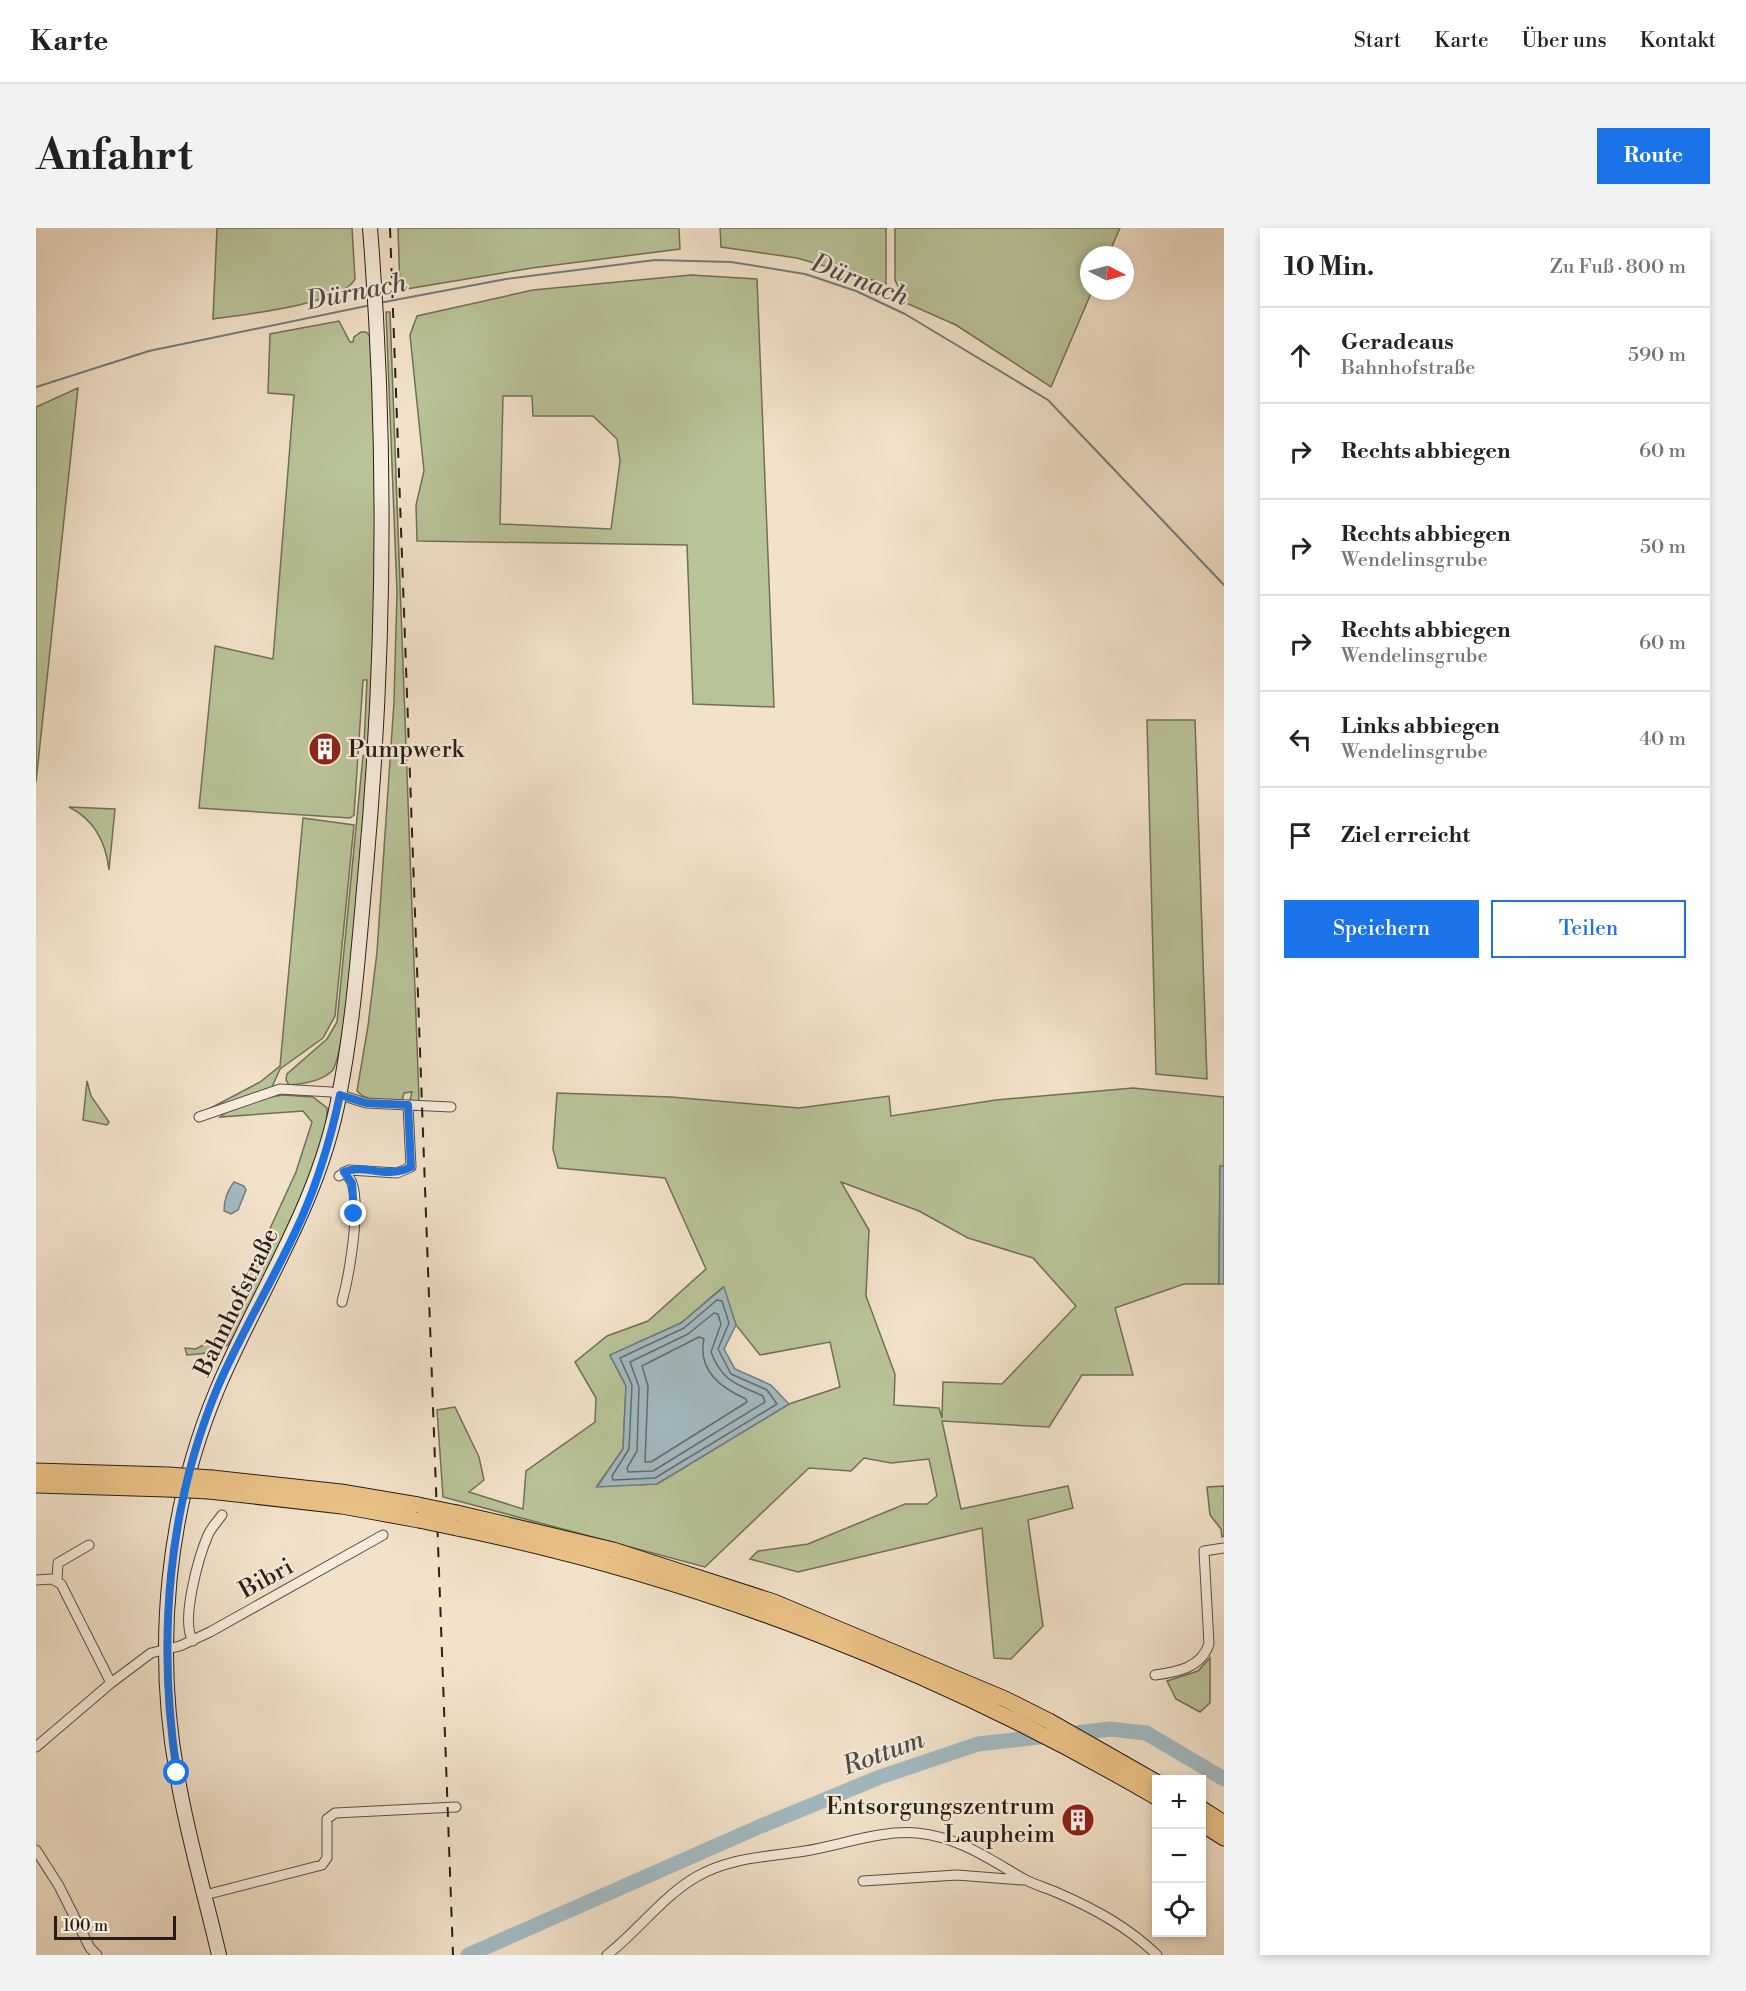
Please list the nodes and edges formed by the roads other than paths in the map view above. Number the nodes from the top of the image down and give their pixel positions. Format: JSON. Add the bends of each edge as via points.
{"nodes":[{"id":1,"x":370,"y":228,"type":"edge"},
{"id":2,"x":340,"y":1095,"type":"junction"},
{"id":3,"x":408,"y":1105,"type":"junction"},
{"id":4,"x":451,"y":1107,"type":"dead end"},
{"id":5,"x":199,"y":1117,"type":"dead end"},
{"id":6,"x":342,"y":1302,"type":"dead end"},
{"id":7,"x":36,"y":1471,"type":"edge"},
{"id":8,"x":167,"y":1482,"type":"junction"},
{"id":9,"x":36,"y":1485,"type":"edge"},
{"id":10,"x":222,"y":1515,"type":"dead end"},
{"id":11,"x":383,"y":1535,"type":"dead end"},
{"id":12,"x":89,"y":1545,"type":"dead end"},
{"id":13,"x":1224,"y":1548,"type":"edge"},
{"id":14,"x":36,"y":1580,"type":"edge"},
{"id":15,"x":57,"y":1580,"type":"junction"},
{"id":16,"x":193,"y":1641,"type":"junction"},
{"id":17,"x":166,"y":1648,"type":"junction"},
{"id":18,"x":1155,"y":1675,"type":"dead end"},
{"id":19,"x":937,"y":1676,"type":"junction"},
{"id":20,"x":111,"y":1683,"type":"junction"},
{"id":21,"x":36,"y":1747,"type":"edge"},
{"id":22,"x":1152,"y":1780,"type":"edge"},
{"id":23,"x":1152,"y":1795,"type":"edge"},
{"id":24,"x":456,"y":1807,"type":"dead end"},
{"id":25,"x":1206,"y":1812,"type":"edge"},
{"id":26,"x":1224,"y":1823,"type":"edge"},
{"id":27,"x":1206,"y":1827,"type":"edge"},
{"id":28,"x":1224,"y":1838,"type":"edge"},
{"id":29,"x":36,"y":1850,"type":"edge"},
{"id":30,"x":1026,"y":1880,"type":"junction"},
{"id":31,"x":863,"y":1881,"type":"dead end"},
{"id":32,"x":205,"y":1895,"type":"junction"},
{"id":33,"x":93,"y":1952,"type":"edge"},
{"id":34,"x":82,"y":1955,"type":"edge"},
{"id":35,"x":219,"y":1955,"type":"edge"},
{"id":36,"x":608,"y":1955,"type":"edge"},
{"id":37,"x":1157,"y":1955,"type":"edge"}],
"edges":[{"from":1,"to":2,"type":"main road","name":"Bahnhofstraße","via":[[382,552],[376,727],[356,986]]},
{"from":2,"to":3,"type":"street","via":[[366,1103]]},
{"from":2,"to":5,"type":"street","via":[[280,1089]]},
{"from":2,"to":17,"type":"main road","name":"Bahnhofstraße","via":[[327,1147],[302,1216],[228,1365],[202,1429],[173,1548]]},
{"from":3,"to":4,"type":"street"},
{"from":3,"to":6,"type":"street","via":[[411,1167],[398,1173],[355,1170],[341,1174],[352,1183],[354,1214]]},
{"from":7,"to":8,"type":"highway"},
{"from":8,"to":9,"type":"highway"},
{"from":8,"to":19,"type":"highway","bridge":true,"via":[[340,1492],[457,1521],[702,1593]]},
{"from":10,"to":16,"type":"street","via":[[209,1532],[192,1593],[187,1622]]},
{"from":11,"to":16,"type":"street","name":"Bibri"},
{"from":12,"to":15,"type":"street","via":[[57,1563]]},
{"from":13,"to":18,"type":"street","via":[[1204,1551],[1209,1644],[1206,1652],[1194,1665]]},
{"from":14,"to":15,"type":"street"},
{"from":15,"to":20,"type":"street"},
{"from":16,"to":17,"type":"street","name":"Bibri"},
{"from":17,"to":20,"type":"street","name":"Bibri","via":[[151,1653]]},
{"from":17,"to":32,"type":"main road","name":"Bahnhofstraße","via":[[175,1763]]},
{"from":19,"to":22,"type":"highway","via":[[1049,1721]]},
{"from":19,"to":23,"type":"highway"},
{"from":20,"to":21,"type":"street","name":"Bibri"},
{"from":24,"to":32,"type":"street","via":[[335,1813],[327,1819],[327,1858],[322,1865]]},
{"from":25,"to":26,"type":"highway"},
{"from":27,"to":28,"type":"highway"},
{"from":29,"to":33,"type":"street"},
{"from":30,"to":31,"type":"street","via":[[957,1875]]},
{"from":30,"to":36,"type":"street","via":[[966,1845],[916,1833],[739,1859],[695,1877]]},
{"from":30,"to":37,"type":"street","via":[[1109,1917]]},
{"from":32,"to":35,"type":"main road","name":"Bahnhofstraße"},
{"from":33,"to":34,"type":"street"}]}
